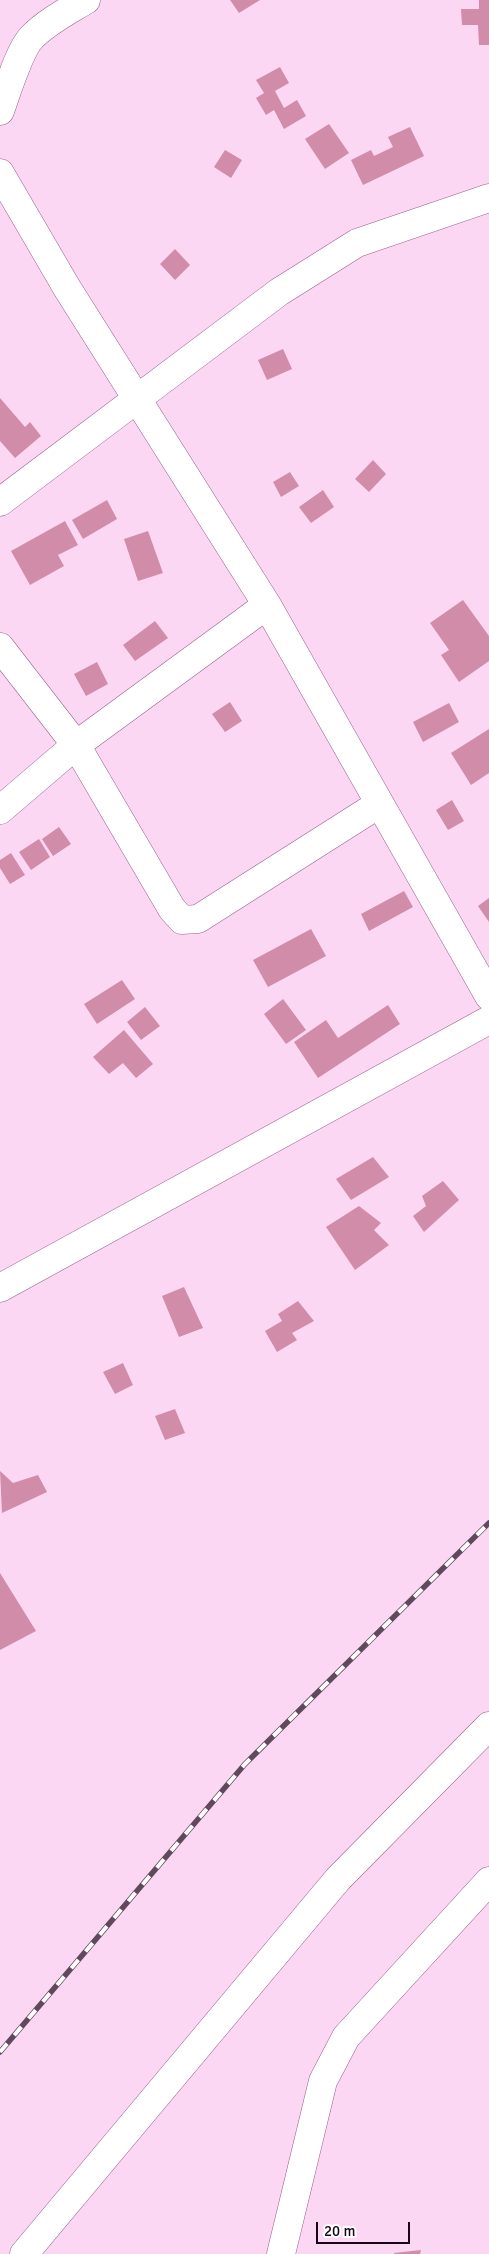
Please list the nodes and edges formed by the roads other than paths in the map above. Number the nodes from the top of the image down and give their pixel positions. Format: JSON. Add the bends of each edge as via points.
{"nodes":[{"id":1,"x":86,"y":0,"type":"edge"},
{"id":2,"x":0,"y":111,"type":"edge"},
{"id":3,"x":0,"y":173,"type":"edge"},
{"id":4,"x":489,"y":198,"type":"edge"},
{"id":5,"x":138,"y":400,"type":"junction"},
{"id":6,"x":0,"y":502,"type":"edge"},
{"id":7,"x":266,"y":605,"type":"junction"},
{"id":8,"x":0,"y":647,"type":"edge"},
{"id":9,"x":76,"y":745,"type":"junction"},
{"id":10,"x":379,"y":804,"type":"junction"},
{"id":11,"x":0,"y":810,"type":"edge"},
{"id":12,"x":489,"y":996,"type":"edge"},
{"id":13,"x":489,"y":1020,"type":"edge"},
{"id":14,"x":0,"y":1288,"type":"edge"},
{"id":15,"x":489,"y":1726,"type":"edge"},
{"id":16,"x":486,"y":1888,"type":"edge"},
{"id":17,"x":24,"y":2254,"type":"edge"},
{"id":18,"x":281,"y":2254,"type":"edge"}],
"edges":[{"from":1,"to":2,"type":"street","via":[[54,19],[31,38],[14,71]]},
{"from":3,"to":5,"type":"street"},
{"from":4,"to":5,"type":"street","via":[[357,242],[279,292]]},
{"from":5,"to":6,"type":"street"},
{"from":5,"to":7,"type":"street"},
{"from":7,"to":9,"type":"street"},
{"from":7,"to":10,"type":"street"},
{"from":8,"to":9,"type":"street"},
{"from":9,"to":10,"type":"street","via":[[172,909],[182,920],[198,920]]},
{"from":9,"to":11,"type":"street"},
{"from":10,"to":12,"type":"street"},
{"from":13,"to":14,"type":"street"},
{"from":15,"to":17,"type":"street","via":[[338,1879]]},
{"from":16,"to":18,"type":"street","via":[[346,2037],[323,2080]]}]}
